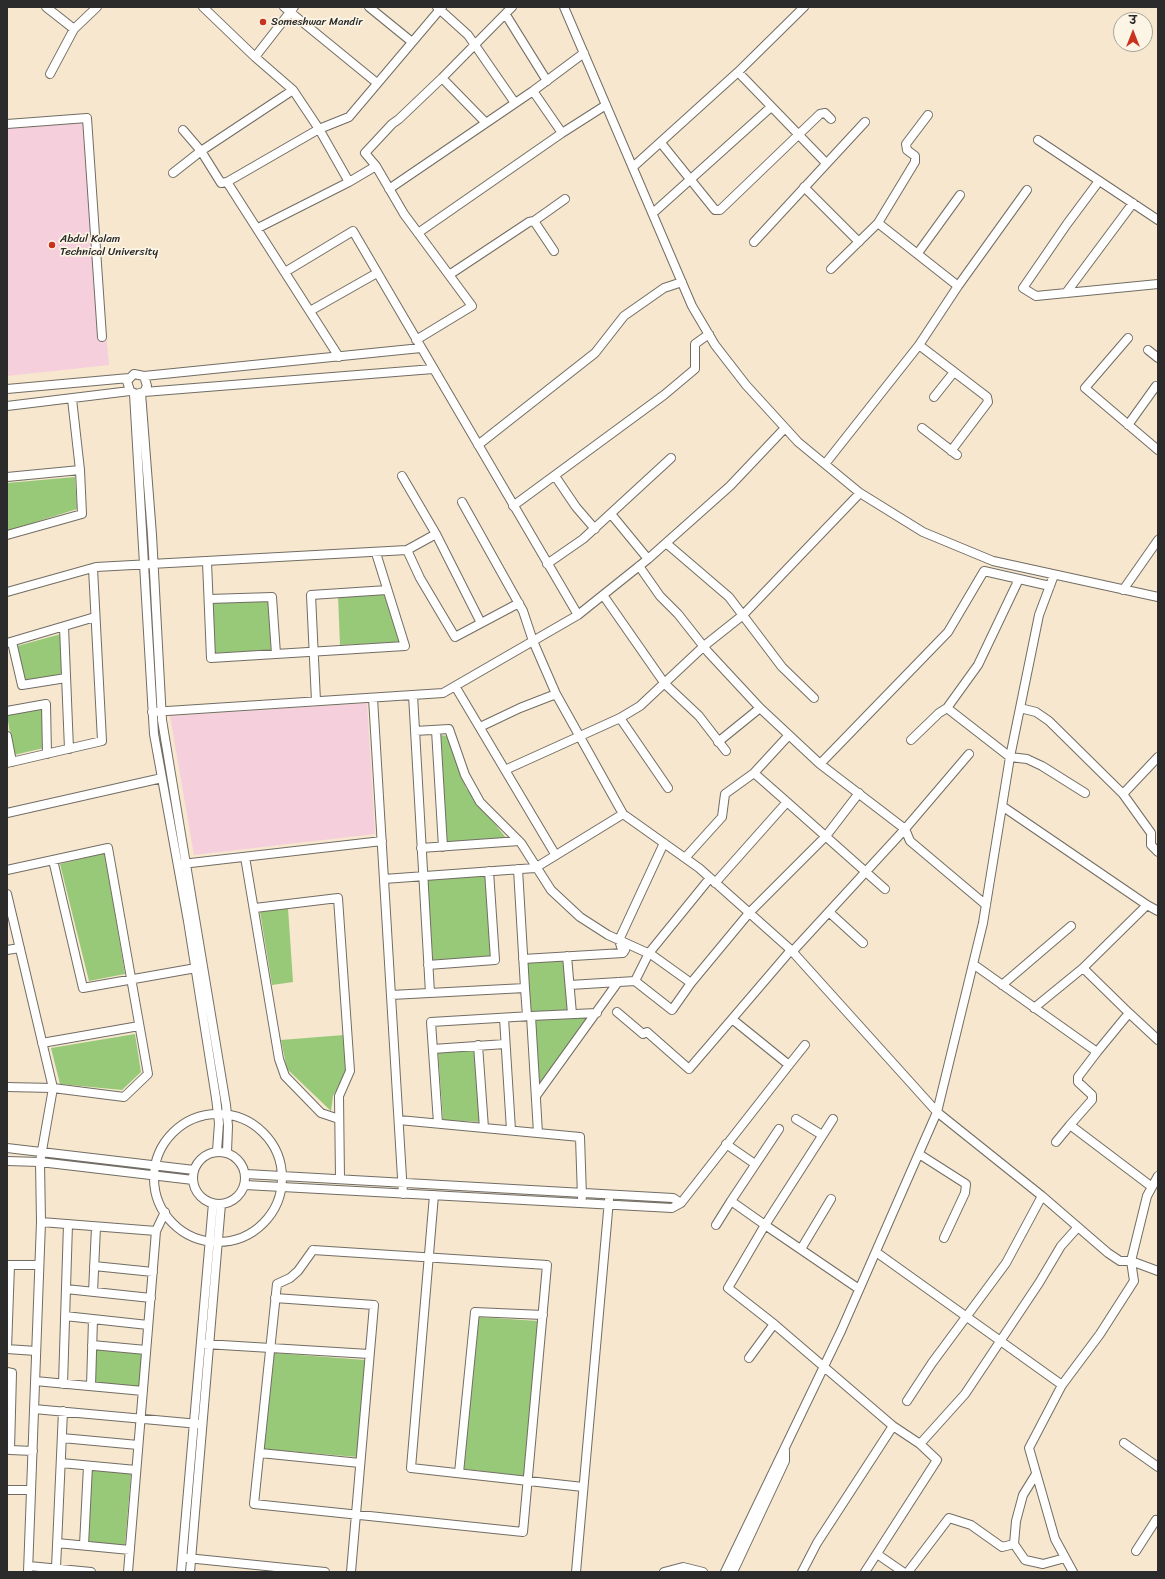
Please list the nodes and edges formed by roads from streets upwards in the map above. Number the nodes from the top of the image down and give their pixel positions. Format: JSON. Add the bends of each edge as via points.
{"nodes":[{"id":1,"x":46,"y":7,"type":"edge"},
{"id":2,"x":97,"y":7,"type":"edge"},
{"id":3,"x":203,"y":7,"type":"edge"},
{"id":4,"x":369,"y":7,"type":"edge"},
{"id":5,"x":512,"y":7,"type":"edge"},
{"id":6,"x":564,"y":7,"type":"edge"},
{"id":7,"x":804,"y":7,"type":"edge"},
{"id":8,"x":439,"y":8,"type":"edge"},
{"id":9,"x":289,"y":9,"type":"edge"},
{"id":10,"x":506,"y":15,"type":"junction"},
{"id":11,"x":74,"y":29,"type":"junction"},
{"id":12,"x":412,"y":42,"type":"junction"},
{"id":13,"x":475,"y":46,"type":"junction"},
{"id":14,"x":584,"y":53,"type":"junction"},
{"id":15,"x":255,"y":57,"type":"junction"},
{"id":16,"x":738,"y":72,"type":"junction"},
{"id":17,"x":50,"y":74,"type":"dead end"},
{"id":18,"x":442,"y":78,"type":"junction"},
{"id":19,"x":547,"y":81,"type":"junction"},
{"id":20,"x":377,"y":83,"type":"junction"},
{"id":21,"x":293,"y":90,"type":"junction"},
{"id":22,"x":533,"y":91,"type":"junction"},
{"id":23,"x":515,"y":103,"type":"junction"},
{"id":24,"x":606,"y":105,"type":"junction"},
{"id":25,"x":771,"y":107,"type":"junction"},
{"id":26,"x":928,"y":115,"type":"dead end"},
{"id":27,"x":831,"y":119,"type":"dead end"},
{"id":28,"x":865,"y":122,"type":"dead end"},
{"id":29,"x":486,"y":123,"type":"junction"},
{"id":30,"x":7,"y":124,"type":"edge"},
{"id":31,"x":319,"y":129,"type":"junction"},
{"id":32,"x":183,"y":130,"type":"dead end"},
{"id":33,"x":562,"y":133,"type":"junction"},
{"id":34,"x":797,"y":134,"type":"junction"},
{"id":35,"x":1038,"y":140,"type":"dead end"},
{"id":36,"x":661,"y":143,"type":"junction"},
{"id":37,"x":201,"y":151,"type":"junction"},
{"id":38,"x":826,"y":163,"type":"junction"},
{"id":39,"x":376,"y":166,"type":"junction"},
{"id":40,"x":633,"y":167,"type":"junction"},
{"id":41,"x":172,"y":172,"type":"dead end"},
{"id":42,"x":690,"y":180,"type":"junction"},
{"id":43,"x":1099,"y":181,"type":"junction"},
{"id":44,"x":227,"y":182,"type":"junction"},
{"id":45,"x":349,"y":182,"type":"junction"},
{"id":46,"x":804,"y":187,"type":"junction"},
{"id":47,"x":389,"y":189,"type":"junction"},
{"id":48,"x":1027,"y":190,"type":"dead end"},
{"id":49,"x":960,"y":195,"type":"dead end"},
{"id":50,"x":565,"y":199,"type":"dead end"},
{"id":51,"x":1133,"y":203,"type":"junction"},
{"id":52,"x":653,"y":213,"type":"junction"},
{"id":53,"x":1158,"y":220,"type":"edge"},
{"id":54,"x":534,"y":221,"type":"junction"},
{"id":55,"x":878,"y":223,"type":"junction"},
{"id":56,"x":258,"y":228,"type":"junction"},
{"id":57,"x":418,"y":233,"type":"junction"},
{"id":58,"x":754,"y":242,"type":"dead end"},
{"id":59,"x":859,"y":242,"type":"junction"},
{"id":60,"x":554,"y":251,"type":"dead end"},
{"id":61,"x":918,"y":253,"type":"junction"},
{"id":62,"x":831,"y":269,"type":"dead end"},
{"id":63,"x":285,"y":272,"type":"junction"},
{"id":64,"x":378,"y":273,"type":"junction"},
{"id":65,"x":449,"y":275,"type":"junction"},
{"id":66,"x":682,"y":282,"type":"junction"},
{"id":67,"x":1158,"y":284,"type":"edge"},
{"id":68,"x":958,"y":286,"type":"junction"},
{"id":69,"x":1066,"y":293,"type":"junction"},
{"id":70,"x":310,"y":311,"type":"junction"},
{"id":71,"x":709,"y":334,"type":"junction"},
{"id":72,"x":102,"y":337,"type":"dead end"},
{"id":73,"x":1128,"y":338,"type":"dead end"},
{"id":74,"x":416,"y":340,"type":"junction"},
{"id":75,"x":919,"y":345,"type":"junction"},
{"id":76,"x":421,"y":348,"type":"junction"},
{"id":77,"x":1148,"y":350,"type":"dead end"},
{"id":78,"x":339,"y":357,"type":"junction"},
{"id":79,"x":1158,"y":358,"type":"edge"},
{"id":80,"x":433,"y":369,"type":"junction"},
{"id":81,"x":954,"y":372,"type":"junction"},
{"id":82,"x":144,"y":376,"type":"junction"},
{"id":83,"x":129,"y":378,"type":"junction"},
{"id":84,"x":1156,"y":386,"type":"dead end"},
{"id":85,"x":7,"y":389,"type":"edge"},
{"id":86,"x":137,"y":393,"type":"junction"},
{"id":87,"x":934,"y":397,"type":"dead end"},
{"id":88,"x":72,"y":399,"type":"junction"},
{"id":89,"x":7,"y":406,"type":"edge"},
{"id":90,"x":1128,"y":425,"type":"junction"},
{"id":91,"x":785,"y":428,"type":"junction"},
{"id":92,"x":922,"y":428,"type":"dead end"},
{"id":93,"x":478,"y":445,"type":"junction"},
{"id":94,"x":1158,"y":450,"type":"edge"},
{"id":95,"x":671,"y":458,"type":"dead end"},
{"id":96,"x":824,"y":464,"type":"junction"},
{"id":97,"x":80,"y":470,"type":"junction"},
{"id":98,"x":402,"y":476,"type":"dead end"},
{"id":99,"x":555,"y":476,"type":"junction"},
{"id":100,"x":7,"y":477,"type":"edge"},
{"id":101,"x":860,"y":493,"type":"junction"},
{"id":102,"x":462,"y":502,"type":"dead end"},
{"id":103,"x":513,"y":506,"type":"junction"},
{"id":104,"x":611,"y":514,"type":"junction"},
{"id":105,"x":595,"y":529,"type":"junction"},
{"id":106,"x":436,"y":534,"type":"junction"},
{"id":107,"x":7,"y":535,"type":"edge"},
{"id":108,"x":1158,"y":540,"type":"edge"},
{"id":109,"x":666,"y":543,"type":"junction"},
{"id":110,"x":407,"y":550,"type":"junction"},
{"id":111,"x":376,"y":553,"type":"junction"},
{"id":112,"x":648,"y":559,"type":"junction"},
{"id":113,"x":207,"y":562,"type":"junction"},
{"id":114,"x":153,"y":564,"type":"junction"},
{"id":115,"x":547,"y":564,"type":"junction"},
{"id":116,"x":144,"y":565,"type":"junction"},
{"id":117,"x":639,"y":566,"type":"junction"},
{"id":118,"x":93,"y":568,"type":"junction"},
{"id":119,"x":1054,"y":575,"type":"junction"},
{"id":120,"x":1019,"y":579,"type":"junction"},
{"id":121,"x":1050,"y":586,"type":"junction"},
{"id":122,"x":388,"y":590,"type":"junction"},
{"id":123,"x":1123,"y":590,"type":"junction"},
{"id":124,"x":7,"y":592,"type":"edge"},
{"id":125,"x":602,"y":595,"type":"junction"},
{"id":126,"x":1158,"y":597,"type":"edge"},
{"id":127,"x":209,"y":600,"type":"junction"},
{"id":128,"x":519,"y":603,"type":"junction"},
{"id":129,"x":578,"y":615,"type":"junction"},
{"id":130,"x":743,"y":615,"type":"junction"},
{"id":131,"x":95,"y":618,"type":"junction"},
{"id":132,"x":481,"y":623,"type":"junction"},
{"id":133,"x":64,"y":627,"type":"junction"},
{"id":134,"x":533,"y":641,"type":"junction"},
{"id":135,"x":10,"y":642,"type":"edge"},
{"id":136,"x":704,"y":646,"type":"junction"},
{"id":137,"x":314,"y":652,"type":"junction"},
{"id":138,"x":276,"y":654,"type":"junction"},
{"id":139,"x":66,"y":678,"type":"junction"},
{"id":140,"x":665,"y":684,"type":"junction"},
{"id":141,"x":455,"y":686,"type":"junction"},
{"id":142,"x":556,"y":694,"type":"junction"},
{"id":143,"x":413,"y":695,"type":"junction"},
{"id":144,"x":373,"y":698,"type":"junction"},
{"id":145,"x":814,"y":698,"type":"dead end"},
{"id":146,"x":316,"y":701,"type":"junction"},
{"id":147,"x":760,"y":708,"type":"junction"},
{"id":148,"x":947,"y":708,"type":"junction"},
{"id":149,"x":1020,"y":708,"type":"junction"},
{"id":150,"x":7,"y":711,"type":"edge"},
{"id":151,"x":161,"y":711,"type":"junction"},
{"id":152,"x":152,"y":712,"type":"junction"},
{"id":153,"x":620,"y":718,"type":"junction"},
{"id":154,"x":480,"y":728,"type":"junction"},
{"id":155,"x":436,"y":730,"type":"junction"},
{"id":156,"x":415,"y":731,"type":"junction"},
{"id":157,"x":789,"y":735,"type":"junction"},
{"id":158,"x":7,"y":736,"type":"edge"},
{"id":159,"x":581,"y":736,"type":"junction"},
{"id":160,"x":911,"y":740,"type":"dead end"},
{"id":161,"x":718,"y":742,"type":"junction"},
{"id":162,"x":69,"y":749,"type":"junction"},
{"id":163,"x":726,"y":751,"type":"dead end"},
{"id":164,"x":47,"y":754,"type":"junction"},
{"id":165,"x":969,"y":754,"type":"dead end"},
{"id":166,"x":1010,"y":757,"type":"junction"},
{"id":167,"x":1158,"y":757,"type":"edge"},
{"id":168,"x":9,"y":762,"type":"edge"},
{"id":169,"x":820,"y":764,"type":"junction"},
{"id":170,"x":505,"y":770,"type":"junction"},
{"id":171,"x":754,"y":773,"type":"junction"},
{"id":172,"x":162,"y":778,"type":"junction"},
{"id":173,"x":668,"y":788,"type":"dead end"},
{"id":174,"x":1085,"y":793,"type":"dead end"},
{"id":175,"x":859,"y":794,"type":"junction"},
{"id":176,"x":1123,"y":794,"type":"junction"},
{"id":177,"x":787,"y":802,"type":"junction"},
{"id":178,"x":1002,"y":806,"type":"junction"},
{"id":179,"x":7,"y":813,"type":"edge"},
{"id":180,"x":623,"y":814,"type":"junction"},
{"id":181,"x":906,"y":829,"type":"junction"},
{"id":182,"x":826,"y":836,"type":"junction"},
{"id":183,"x":382,"y":841,"type":"junction"},
{"id":184,"x":519,"y":841,"type":"junction"},
{"id":185,"x":664,"y":843,"type":"junction"},
{"id":186,"x":443,"y":847,"type":"junction"},
{"id":187,"x":421,"y":848,"type":"junction"},
{"id":188,"x":1158,"y":852,"type":"edge"},
{"id":189,"x":555,"y":854,"type":"junction"},
{"id":190,"x":245,"y":857,"type":"junction"},
{"id":191,"x":685,"y":858,"type":"junction"},
{"id":192,"x":53,"y":860,"type":"junction"},
{"id":193,"x":182,"y":864,"type":"junction"},
{"id":194,"x":535,"y":868,"type":"junction"},
{"id":195,"x":518,"y":869,"type":"junction"},
{"id":196,"x":7,"y":870,"type":"edge"},
{"id":197,"x":489,"y":871,"type":"junction"},
{"id":198,"x":866,"y":871,"type":"junction"},
{"id":199,"x":423,"y":876,"type":"junction"},
{"id":200,"x":384,"y":879,"type":"junction"},
{"id":201,"x":713,"y":881,"type":"junction"},
{"id":202,"x":885,"y":889,"type":"dead end"},
{"id":203,"x":7,"y":894,"type":"edge"},
{"id":204,"x":1147,"y":904,"type":"junction"},
{"id":205,"x":986,"y":905,"type":"junction"},
{"id":206,"x":255,"y":908,"type":"junction"},
{"id":207,"x":1158,"y":911,"type":"edge"},
{"id":208,"x":749,"y":912,"type":"junction"},
{"id":209,"x":829,"y":912,"type":"junction"},
{"id":210,"x":1071,"y":926,"type":"dead end"},
{"id":211,"x":619,"y":940,"type":"junction"},
{"id":212,"x":863,"y":943,"type":"dead end"},
{"id":213,"x":630,"y":945,"type":"junction"},
{"id":214,"x":20,"y":948,"type":"junction"},
{"id":215,"x":7,"y":950,"type":"edge"},
{"id":216,"x":791,"y":951,"type":"junction"},
{"id":217,"x":623,"y":952,"type":"junction"},
{"id":218,"x":649,"y":953,"type":"junction"},
{"id":219,"x":568,"y":956,"type":"junction"},
{"id":220,"x":523,"y":959,"type":"junction"},
{"id":221,"x":973,"y":964,"type":"junction"},
{"id":222,"x":428,"y":965,"type":"junction"},
{"id":223,"x":196,"y":968,"type":"junction"},
{"id":224,"x":1083,"y":968,"type":"junction"},
{"id":225,"x":131,"y":979,"type":"junction"},
{"id":226,"x":635,"y":981,"type":"junction"},
{"id":227,"x":618,"y":982,"type":"junction"},
{"id":228,"x":691,"y":983,"type":"junction"},
{"id":229,"x":570,"y":985,"type":"junction"},
{"id":230,"x":1002,"y":985,"type":"junction"},
{"id":231,"x":525,"y":988,"type":"junction"},
{"id":232,"x":430,"y":993,"type":"junction"},
{"id":233,"x":391,"y":995,"type":"junction"},
{"id":234,"x":1034,"y":1008,"type":"junction"},
{"id":235,"x":617,"y":1012,"type":"dead end"},
{"id":236,"x":597,"y":1013,"type":"junction"},
{"id":237,"x":1129,"y":1013,"type":"junction"},
{"id":238,"x":572,"y":1014,"type":"junction"},
{"id":239,"x":529,"y":1016,"type":"junction"},
{"id":240,"x":504,"y":1018,"type":"junction"},
{"id":241,"x":732,"y":1019,"type":"junction"},
{"id":242,"x":140,"y":1026,"type":"junction"},
{"id":243,"x":1158,"y":1040,"type":"edge"},
{"id":244,"x":42,"y":1043,"type":"junction"},
{"id":245,"x":505,"y":1044,"type":"junction"},
{"id":246,"x":805,"y":1045,"type":"dead end"},
{"id":247,"x":478,"y":1046,"type":"junction"},
{"id":248,"x":433,"y":1049,"type":"junction"},
{"id":249,"x":1096,"y":1052,"type":"junction"},
{"id":250,"x":789,"y":1065,"type":"junction"},
{"id":251,"x":7,"y":1087,"type":"edge"},
{"id":252,"x":53,"y":1088,"type":"junction"},
{"id":253,"x":536,"y":1096,"type":"junction"},
{"id":254,"x":937,"y":1112,"type":"junction"},
{"id":255,"x":222,"y":1114,"type":"junction"},
{"id":256,"x":796,"y":1119,"type":"dead end"},
{"id":257,"x":833,"y":1119,"type":"dead end"},
{"id":258,"x":339,"y":1120,"type":"junction"},
{"id":259,"x":399,"y":1120,"type":"junction"},
{"id":260,"x":438,"y":1124,"type":"junction"},
{"id":261,"x":1070,"y":1125,"type":"junction"},
{"id":262,"x":484,"y":1128,"type":"junction"},
{"id":263,"x":779,"y":1129,"type":"dead end"},
{"id":264,"x":511,"y":1130,"type":"junction"},
{"id":265,"x":538,"y":1133,"type":"junction"},
{"id":266,"x":822,"y":1135,"type":"junction"},
{"id":267,"x":1056,"y":1142,"type":"dead end"},
{"id":268,"x":726,"y":1144,"type":"junction"},
{"id":269,"x":7,"y":1148,"type":"edge"},
{"id":270,"x":217,"y":1151,"type":"junction"},
{"id":271,"x":43,"y":1152,"type":"junction"},
{"id":272,"x":227,"y":1152,"type":"junction"},
{"id":273,"x":919,"y":1154,"type":"junction"},
{"id":274,"x":7,"y":1160,"type":"edge"},
{"id":275,"x":40,"y":1162,"type":"junction"},
{"id":276,"x":755,"y":1164,"type":"junction"},
{"id":277,"x":155,"y":1166,"type":"junction"},
{"id":278,"x":194,"y":1170,"type":"junction"},
{"id":279,"x":246,"y":1174,"type":"junction"},
{"id":280,"x":152,"y":1176,"type":"junction"},
{"id":281,"x":282,"y":1176,"type":"junction"},
{"id":282,"x":1158,"y":1176,"type":"edge"},
{"id":283,"x":340,"y":1179,"type":"junction"},
{"id":284,"x":193,"y":1180,"type":"junction"},
{"id":285,"x":402,"y":1182,"type":"junction"},
{"id":286,"x":245,"y":1185,"type":"junction"},
{"id":287,"x":1152,"y":1186,"type":"junction"},
{"id":288,"x":282,"y":1187,"type":"junction"},
{"id":289,"x":582,"y":1192,"type":"junction"},
{"id":290,"x":403,"y":1194,"type":"junction"},
{"id":291,"x":610,"y":1194,"type":"junction"},
{"id":292,"x":434,"y":1195,"type":"junction"},
{"id":293,"x":1042,"y":1196,"type":"junction"},
{"id":294,"x":830,"y":1199,"type":"dead end"},
{"id":295,"x":731,"y":1201,"type":"junction"},
{"id":296,"x":582,"y":1203,"type":"junction"},
{"id":297,"x":681,"y":1203,"type":"junction"},
{"id":298,"x":217,"y":1204,"type":"junction"},
{"id":299,"x":609,"y":1205,"type":"junction"},
{"id":300,"x":165,"y":1212,"type":"junction"},
{"id":301,"x":41,"y":1222,"type":"junction"},
{"id":302,"x":68,"y":1224,"type":"junction"},
{"id":303,"x":716,"y":1225,"type":"dead end"},
{"id":304,"x":764,"y":1225,"type":"junction"},
{"id":305,"x":96,"y":1226,"type":"junction"},
{"id":306,"x":1078,"y":1227,"type":"junction"},
{"id":307,"x":156,"y":1231,"type":"junction"},
{"id":308,"x":944,"y":1238,"type":"dead end"},
{"id":309,"x":214,"y":1242,"type":"junction"},
{"id":310,"x":801,"y":1249,"type":"junction"},
{"id":311,"x":876,"y":1252,"type":"junction"},
{"id":312,"x":429,"y":1258,"type":"junction"},
{"id":313,"x":1131,"y":1261,"type":"junction"},
{"id":314,"x":8,"y":1265,"type":"edge"},
{"id":315,"x":40,"y":1266,"type":"junction"},
{"id":316,"x":94,"y":1266,"type":"junction"},
{"id":317,"x":1158,"y":1271,"type":"edge"},
{"id":318,"x":153,"y":1272,"type":"junction"},
{"id":319,"x":66,"y":1289,"type":"junction"},
{"id":320,"x":859,"y":1289,"type":"junction"},
{"id":321,"x":8,"y":1292,"type":"edge"},
{"id":322,"x":93,"y":1292,"type":"junction"},
{"id":323,"x":151,"y":1298,"type":"junction"},
{"id":324,"x":275,"y":1298,"type":"junction"},
{"id":325,"x":543,"y":1315,"type":"junction"},
{"id":326,"x":66,"y":1316,"type":"junction"},
{"id":327,"x":967,"y":1317,"type":"junction"},
{"id":328,"x":93,"y":1319,"type":"junction"},
{"id":329,"x":774,"y":1324,"type":"junction"},
{"id":330,"x":148,"y":1325,"type":"junction"},
{"id":331,"x":999,"y":1340,"type":"junction"},
{"id":332,"x":205,"y":1344,"type":"junction"},
{"id":333,"x":92,"y":1345,"type":"junction"},
{"id":334,"x":270,"y":1348,"type":"junction"},
{"id":335,"x":7,"y":1349,"type":"edge"},
{"id":336,"x":146,"y":1350,"type":"junction"},
{"id":337,"x":36,"y":1351,"type":"junction"},
{"id":338,"x":370,"y":1354,"type":"junction"},
{"id":339,"x":749,"y":1358,"type":"dead end"},
{"id":340,"x":823,"y":1368,"type":"junction"},
{"id":341,"x":7,"y":1372,"type":"edge"},
{"id":342,"x":35,"y":1381,"type":"junction"},
{"id":343,"x":63,"y":1384,"type":"junction"},
{"id":344,"x":1062,"y":1385,"type":"junction"},
{"id":345,"x":91,"y":1386,"type":"junction"},
{"id":346,"x":143,"y":1391,"type":"junction"},
{"id":347,"x":907,"y":1401,"type":"dead end"},
{"id":348,"x":34,"y":1409,"type":"junction"},
{"id":349,"x":63,"y":1411,"type":"junction"},
{"id":350,"x":140,"y":1418,"type":"junction"},
{"id":351,"x":198,"y":1424,"type":"junction"},
{"id":352,"x":893,"y":1426,"type":"junction"},
{"id":353,"x":62,"y":1438,"type":"junction"},
{"id":354,"x":1124,"y":1443,"type":"dead end"},
{"id":355,"x":920,"y":1444,"type":"junction"},
{"id":356,"x":138,"y":1445,"type":"junction"},
{"id":357,"x":785,"y":1450,"type":"junction"},
{"id":358,"x":33,"y":1451,"type":"junction"},
{"id":359,"x":260,"y":1453,"type":"junction"},
{"id":360,"x":360,"y":1463,"type":"junction"},
{"id":361,"x":61,"y":1464,"type":"junction"},
{"id":362,"x":88,"y":1466,"type":"junction"},
{"id":363,"x":1158,"y":1467,"type":"edge"},
{"id":364,"x":136,"y":1470,"type":"junction"},
{"id":365,"x":459,"y":1473,"type":"junction"},
{"id":366,"x":1036,"y":1474,"type":"junction"},
{"id":367,"x":528,"y":1481,"type":"junction"},
{"id":368,"x":583,"y":1487,"type":"junction"},
{"id":369,"x":7,"y":1490,"type":"edge"},
{"id":370,"x":31,"y":1490,"type":"junction"},
{"id":371,"x":356,"y":1514,"type":"junction"},
{"id":372,"x":1158,"y":1521,"type":"edge"},
{"id":373,"x":57,"y":1542,"type":"junction"},
{"id":374,"x":1014,"y":1544,"type":"junction"},
{"id":375,"x":84,"y":1545,"type":"junction"},
{"id":376,"x":130,"y":1550,"type":"junction"},
{"id":377,"x":1136,"y":1551,"type":"dead end"},
{"id":378,"x":877,"y":1554,"type":"junction"},
{"id":379,"x":186,"y":1558,"type":"junction"},
{"id":380,"x":1065,"y":1558,"type":"junction"},
{"id":381,"x":56,"y":1568,"type":"junction"},
{"id":382,"x":250,"y":1568,"type":"edge"},
{"id":383,"x":28,"y":1569,"type":"edge"},
{"id":384,"x":91,"y":1572,"type":"edge"},
{"id":385,"x":128,"y":1572,"type":"edge"},
{"id":386,"x":181,"y":1572,"type":"edge"},
{"id":387,"x":190,"y":1572,"type":"edge"},
{"id":388,"x":325,"y":1572,"type":"edge"},
{"id":389,"x":351,"y":1572,"type":"edge"},
{"id":390,"x":576,"y":1572,"type":"edge"},
{"id":391,"x":664,"y":1572,"type":"edge"},
{"id":392,"x":703,"y":1572,"type":"edge"},
{"id":393,"x":725,"y":1572,"type":"edge"},
{"id":394,"x":733,"y":1572,"type":"edge"},
{"id":395,"x":802,"y":1572,"type":"edge"},
{"id":396,"x":865,"y":1572,"type":"edge"},
{"id":397,"x":903,"y":1572,"type":"edge"},
{"id":398,"x":908,"y":1572,"type":"edge"},
{"id":399,"x":1073,"y":1572,"type":"edge"}],
"edges":[{"from":1,"to":11,"type":"street"},
{"from":2,"to":11,"type":"street"},
{"from":3,"to":15,"type":"street"},
{"from":4,"to":12,"type":"street"},
{"from":5,"to":10,"type":"street"},
{"from":6,"to":14,"type":"street"},
{"from":7,"to":16,"type":"street"},
{"from":8,"to":12,"type":"street"},
{"from":8,"to":13,"type":"street","via":[[468,35]]},
{"from":9,"to":15,"type":"street"},
{"from":9,"to":20,"type":"street"},
{"from":10,"to":13,"type":"street"},
{"from":10,"to":19,"type":"street"},
{"from":11,"to":17,"type":"street"},
{"from":12,"to":20,"type":"street"},
{"from":13,"to":18,"type":"street"},
{"from":13,"to":23,"type":"street"},
{"from":14,"to":19,"type":"street"},
{"from":14,"to":24,"type":"street"},
{"from":15,"to":21,"type":"street"},
{"from":16,"to":25,"type":"street"},
{"from":16,"to":36,"type":"street"},
{"from":18,"to":29,"type":"street"},
{"from":18,"to":39,"type":"street","via":[[365,153]]},
{"from":19,"to":22,"type":"street"},
{"from":20,"to":31,"type":"street","via":[[349,117]]},
{"from":21,"to":31,"type":"street"},
{"from":21,"to":37,"type":"street"},
{"from":22,"to":23,"type":"street"},
{"from":22,"to":33,"type":"street"},
{"from":23,"to":29,"type":"street"},
{"from":24,"to":33,"type":"street"},
{"from":24,"to":40,"type":"street"},
{"from":25,"to":34,"type":"street"},
{"from":25,"to":42,"type":"street"},
{"from":26,"to":55,"type":"street","via":[[906,144],[907,150],[915,156],[915,162]]},
{"from":27,"to":34,"type":"street","via":[[825,113],[820,114]]},
{"from":28,"to":38,"type":"street"},
{"from":29,"to":47,"type":"street"},
{"from":30,"to":72,"type":"street","via":[[87,118]]},
{"from":31,"to":44,"type":"street"},
{"from":31,"to":45,"type":"street"},
{"from":32,"to":37,"type":"street"},
{"from":33,"to":57,"type":"street"},
{"from":34,"to":38,"type":"street"},
{"from":34,"to":42,"type":"street","via":[[720,210],[716,210]]},
{"from":35,"to":43,"type":"street"},
{"from":36,"to":40,"type":"street"},
{"from":36,"to":42,"type":"street"},
{"from":37,"to":41,"type":"street"},
{"from":37,"to":44,"type":"street","via":[[221,183]]},
{"from":38,"to":46,"type":"street"},
{"from":39,"to":45,"type":"street"},
{"from":39,"to":47,"type":"street"},
{"from":40,"to":52,"type":"street"},
{"from":42,"to":52,"type":"street"},
{"from":43,"to":51,"type":"street"},
{"from":43,"to":69,"type":"street","via":[[1023,288],[1036,296]]},
{"from":44,"to":56,"type":"street"},
{"from":45,"to":56,"type":"street"},
{"from":46,"to":58,"type":"street"},
{"from":46,"to":59,"type":"street"},
{"from":47,"to":57,"type":"street"},
{"from":48,"to":68,"type":"street"},
{"from":49,"to":61,"type":"street"},
{"from":50,"to":54,"type":"street"},
{"from":51,"to":53,"type":"street"},
{"from":51,"to":69,"type":"street"},
{"from":52,"to":66,"type":"street"},
{"from":54,"to":60,"type":"street"},
{"from":54,"to":65,"type":"street","via":[[528,222]]},
{"from":55,"to":59,"type":"street"},
{"from":55,"to":61,"type":"street"},
{"from":56,"to":63,"type":"street"},
{"from":57,"to":65,"type":"street"},
{"from":59,"to":62,"type":"street"},
{"from":61,"to":68,"type":"street"},
{"from":63,"to":64,"type":"street","via":[[352,230]]},
{"from":63,"to":70,"type":"street"},
{"from":64,"to":70,"type":"street"},
{"from":64,"to":74,"type":"street"},
{"from":65,"to":74,"type":"street","via":[[472,306]]},
{"from":66,"to":71,"type":"street","via":[[692,306]]},
{"from":66,"to":93,"type":"street","via":[[664,288],[624,316],[595,353]]},
{"from":67,"to":69,"type":"street"},
{"from":68,"to":75,"type":"street"},
{"from":70,"to":78,"type":"street"},
{"from":71,"to":91,"type":"street","via":[[746,385]]},
{"from":71,"to":99,"type":"street","via":[[695,344],[695,369]]},
{"from":73,"to":90,"type":"street","via":[[1085,388]]},
{"from":74,"to":76,"type":"street"},
{"from":75,"to":81,"type":"street"},
{"from":75,"to":96,"type":"street"},
{"from":76,"to":78,"type":"street"},
{"from":76,"to":80,"type":"street"},
{"from":77,"to":79,"type":"street"},
{"from":78,"to":82,"type":"street"},
{"from":80,"to":86,"type":"street"},
{"from":80,"to":93,"type":"street"},
{"from":81,"to":87,"type":"street"},
{"from":81,"to":92,"type":"street","via":[[988,402],[954,453]]},
{"from":82,"to":83,"type":"street","via":[[138,373]]},
{"from":82,"to":86,"type":"street","via":[[148,386]]},
{"from":83,"to":85,"type":"street"},
{"from":83,"to":86,"type":"street","via":[[127,384]]},
{"from":84,"to":90,"type":"street"},
{"from":86,"to":88,"type":"street"},
{"from":86,"to":114,"type":"street"},
{"from":86,"to":116,"type":"street"},
{"from":88,"to":89,"type":"street"},
{"from":88,"to":97,"type":"street"},
{"from":90,"to":94,"type":"street"},
{"from":91,"to":96,"type":"street"},
{"from":91,"to":109,"type":"street","via":[[730,486]]},
{"from":93,"to":103,"type":"street"},
{"from":95,"to":104,"type":"street"},
{"from":96,"to":101,"type":"street"},
{"from":97,"to":100,"type":"street"},
{"from":97,"to":107,"type":"street","via":[[82,514]]},
{"from":98,"to":106,"type":"street"},
{"from":99,"to":103,"type":"street"},
{"from":99,"to":105,"type":"street"},
{"from":101,"to":119,"type":"street","via":[[923,532],[993,561]]},
{"from":101,"to":130,"type":"street"},
{"from":102,"to":128,"type":"street"},
{"from":103,"to":115,"type":"street"},
{"from":104,"to":105,"type":"street"},
{"from":104,"to":112,"type":"street"},
{"from":105,"to":115,"type":"street"},
{"from":106,"to":110,"type":"street"},
{"from":106,"to":132,"type":"street"},
{"from":108,"to":123,"type":"street"},
{"from":109,"to":112,"type":"street"},
{"from":109,"to":130,"type":"street","via":[[729,597]]},
{"from":110,"to":111,"type":"street"},
{"from":110,"to":132,"type":"street","via":[[420,578],[455,637]]},
{"from":111,"to":113,"type":"street"},
{"from":111,"to":122,"type":"street"},
{"from":112,"to":117,"type":"street"},
{"from":113,"to":114,"type":"street"},
{"from":113,"to":127,"type":"street"},
{"from":114,"to":116,"type":"street"},
{"from":114,"to":151,"type":"street"},
{"from":115,"to":129,"type":"street"},
{"from":116,"to":118,"type":"street"},
{"from":116,"to":152,"type":"street"},
{"from":117,"to":125,"type":"street"},
{"from":117,"to":136,"type":"street","via":[[660,596]]},
{"from":118,"to":124,"type":"street"},
{"from":118,"to":131,"type":"street"},
{"from":119,"to":121,"type":"street"},
{"from":119,"to":123,"type":"street"},
{"from":120,"to":121,"type":"street"},
{"from":120,"to":148,"type":"street","via":[[978,665]]},
{"from":120,"to":169,"type":"street","via":[[984,571],[948,632]]},
{"from":121,"to":149,"type":"street","via":[[1039,615]]},
{"from":122,"to":137,"type":"street","via":[[311,595]]},
{"from":122,"to":137,"type":"street","via":[[405,646]]},
{"from":123,"to":126,"type":"street"},
{"from":125,"to":129,"type":"street"},
{"from":125,"to":140,"type":"street"},
{"from":127,"to":138,"type":"street","via":[[272,597]]},
{"from":127,"to":138,"type":"street","via":[[211,658]]},
{"from":128,"to":132,"type":"street"},
{"from":128,"to":134,"type":"street"},
{"from":129,"to":134,"type":"street"},
{"from":130,"to":136,"type":"street"},
{"from":130,"to":145,"type":"street","via":[[782,667]]},
{"from":131,"to":133,"type":"street"},
{"from":131,"to":162,"type":"street","via":[[102,741]]},
{"from":133,"to":135,"type":"street"},
{"from":133,"to":139,"type":"street"},
{"from":134,"to":141,"type":"street"},
{"from":134,"to":142,"type":"street"},
{"from":135,"to":139,"type":"street","via":[[22,685]]},
{"from":136,"to":140,"type":"street"},
{"from":136,"to":147,"type":"street"},
{"from":137,"to":138,"type":"street"},
{"from":137,"to":146,"type":"street"},
{"from":139,"to":162,"type":"street"},
{"from":140,"to":153,"type":"street","via":[[640,706]]},
{"from":140,"to":161,"type":"street","via":[[698,716]]},
{"from":141,"to":143,"type":"street","via":[[443,693]]},
{"from":141,"to":154,"type":"street"},
{"from":142,"to":154,"type":"street"},
{"from":142,"to":159,"type":"street"},
{"from":143,"to":144,"type":"street"},
{"from":143,"to":156,"type":"street"},
{"from":144,"to":146,"type":"street"},
{"from":144,"to":183,"type":"street"},
{"from":146,"to":151,"type":"street"},
{"from":147,"to":157,"type":"street"},
{"from":147,"to":161,"type":"street"},
{"from":148,"to":160,"type":"street","via":[[938,713]]},
{"from":148,"to":166,"type":"street"},
{"from":149,"to":166,"type":"street"},
{"from":149,"to":176,"type":"street","via":[[1036,712],[1049,721]]},
{"from":150,"to":164,"type":"street","via":[[46,704]]},
{"from":151,"to":152,"type":"street"},
{"from":151,"to":193,"type":"street"},
{"from":152,"to":172,"type":"street"},
{"from":153,"to":159,"type":"street"},
{"from":153,"to":173,"type":"street"},
{"from":154,"to":170,"type":"street"},
{"from":155,"to":156,"type":"street"},
{"from":155,"to":184,"type":"street","via":[[449,729],[465,775],[480,802]]},
{"from":155,"to":186,"type":"street"},
{"from":156,"to":187,"type":"street"},
{"from":157,"to":169,"type":"street"},
{"from":157,"to":171,"type":"street"},
{"from":158,"to":168,"type":"street"},
{"from":159,"to":170,"type":"street"},
{"from":159,"to":180,"type":"street"},
{"from":161,"to":163,"type":"street"},
{"from":162,"to":164,"type":"street"},
{"from":164,"to":168,"type":"street"},
{"from":165,"to":181,"type":"street"},
{"from":166,"to":174,"type":"street","via":[[1027,759],[1042,766]]},
{"from":166,"to":178,"type":"street"},
{"from":167,"to":176,"type":"street"},
{"from":169,"to":175,"type":"street"},
{"from":170,"to":189,"type":"street"},
{"from":171,"to":177,"type":"street"},
{"from":171,"to":191,"type":"street","via":[[725,794],[722,817]]},
{"from":172,"to":179,"type":"street"},
{"from":172,"to":193,"type":"street"},
{"from":175,"to":181,"type":"street"},
{"from":175,"to":182,"type":"street"},
{"from":176,"to":188,"type":"street","via":[[1151,833],[1151,845]]},
{"from":177,"to":182,"type":"street"},
{"from":177,"to":201,"type":"street"},
{"from":178,"to":204,"type":"street"},
{"from":178,"to":205,"type":"street"},
{"from":180,"to":185,"type":"street"},
{"from":180,"to":189,"type":"street"},
{"from":181,"to":198,"type":"street"},
{"from":181,"to":205,"type":"street","via":[[910,841]]},
{"from":182,"to":198,"type":"street"},
{"from":182,"to":208,"type":"street"},
{"from":183,"to":190,"type":"street"},
{"from":183,"to":200,"type":"street"},
{"from":184,"to":186,"type":"street"},
{"from":184,"to":194,"type":"street"},
{"from":185,"to":191,"type":"street"},
{"from":185,"to":211,"type":"street"},
{"from":186,"to":187,"type":"street"},
{"from":187,"to":199,"type":"street"},
{"from":189,"to":194,"type":"street"},
{"from":190,"to":193,"type":"street"},
{"from":190,"to":206,"type":"street"},
{"from":191,"to":201,"type":"street"},
{"from":192,"to":196,"type":"street"},
{"from":192,"to":225,"type":"street","via":[[83,988]]},
{"from":192,"to":225,"type":"street","via":[[108,848]]},
{"from":193,"to":223,"type":"street"},
{"from":193,"to":255,"type":"street"},
{"from":194,"to":195,"type":"street"},
{"from":194,"to":211,"type":"street","via":[[551,890],[580,917]]},
{"from":195,"to":197,"type":"street"},
{"from":195,"to":220,"type":"street"},
{"from":197,"to":199,"type":"street"},
{"from":197,"to":222,"type":"street","via":[[495,960]]},
{"from":198,"to":202,"type":"street"},
{"from":198,"to":209,"type":"street"},
{"from":199,"to":200,"type":"street"},
{"from":199,"to":222,"type":"street"},
{"from":200,"to":233,"type":"street"},
{"from":201,"to":208,"type":"street"},
{"from":201,"to":218,"type":"street"},
{"from":203,"to":214,"type":"street"},
{"from":204,"to":207,"type":"street"},
{"from":204,"to":224,"type":"street"},
{"from":205,"to":221,"type":"street"},
{"from":206,"to":258,"type":"street","via":[[279,1059],[285,1076],[322,1113]]},
{"from":206,"to":258,"type":"street","via":[[338,898],[350,1071],[339,1096]]},
{"from":208,"to":216,"type":"street"},
{"from":208,"to":228,"type":"street"},
{"from":209,"to":212,"type":"street"},
{"from":209,"to":216,"type":"street"},
{"from":210,"to":230,"type":"street"},
{"from":211,"to":213,"type":"street"},
{"from":211,"to":217,"type":"street"},
{"from":213,"to":217,"type":"street"},
{"from":213,"to":218,"type":"street"},
{"from":214,"to":215,"type":"street"},
{"from":214,"to":244,"type":"street"},
{"from":216,"to":241,"type":"street"},
{"from":216,"to":254,"type":"street"},
{"from":217,"to":219,"type":"street"},
{"from":218,"to":226,"type":"street"},
{"from":218,"to":228,"type":"street"},
{"from":219,"to":220,"type":"street"},
{"from":219,"to":229,"type":"street"},
{"from":220,"to":231,"type":"street"},
{"from":221,"to":230,"type":"street"},
{"from":221,"to":254,"type":"street"},
{"from":222,"to":232,"type":"street"},
{"from":223,"to":225,"type":"street"},
{"from":223,"to":255,"type":"street"},
{"from":224,"to":234,"type":"street"},
{"from":224,"to":237,"type":"street"},
{"from":225,"to":242,"type":"street"},
{"from":226,"to":227,"type":"street"},
{"from":226,"to":228,"type":"street","via":[[672,1010]]},
{"from":227,"to":229,"type":"street"},
{"from":227,"to":236,"type":"street"},
{"from":229,"to":238,"type":"street"},
{"from":230,"to":234,"type":"street"},
{"from":231,"to":232,"type":"street"},
{"from":231,"to":239,"type":"street"},
{"from":232,"to":233,"type":"street"},
{"from":233,"to":259,"type":"street"},
{"from":234,"to":249,"type":"street"},
{"from":235,"to":241,"type":"street","via":[[643,1034],[647,1032],[689,1069]]},
{"from":236,"to":238,"type":"street"},
{"from":236,"to":253,"type":"street"},
{"from":237,"to":243,"type":"street"},
{"from":237,"to":249,"type":"street"},
{"from":238,"to":239,"type":"street"},
{"from":239,"to":240,"type":"street"},
{"from":239,"to":253,"type":"street"},
{"from":240,"to":245,"type":"street"},
{"from":240,"to":248,"type":"street","via":[[431,1022]]},
{"from":241,"to":250,"type":"street"},
{"from":242,"to":244,"type":"street"},
{"from":242,"to":252,"type":"street","via":[[148,1074],[124,1097]]},
{"from":244,"to":252,"type":"street"},
{"from":245,"to":247,"type":"street"},
{"from":245,"to":264,"type":"street"},
{"from":246,"to":250,"type":"street"},
{"from":247,"to":248,"type":"street"},
{"from":247,"to":262,"type":"street"},
{"from":248,"to":260,"type":"street"},
{"from":249,"to":261,"type":"street","via":[[1078,1076],[1078,1082],[1092,1095],[1092,1100]]},
{"from":250,"to":268,"type":"street"},
{"from":251,"to":252,"type":"street"},
{"from":252,"to":271,"type":"street"},
{"from":253,"to":265,"type":"street"},
{"from":254,"to":273,"type":"street"},
{"from":254,"to":293,"type":"street"},
{"from":255,"to":270,"type":"street"},
{"from":255,"to":272,"type":"street"},
{"from":255,"to":277,"type":"street","via":[[194,1119],[179,1128],[165,1142]]},
{"from":255,"to":281,"type":"street","via":[[242,1119],[268,1137],[280,1159]]},
{"from":256,"to":266,"type":"street"},
{"from":257,"to":266,"type":"street"},
{"from":258,"to":283,"type":"street"},
{"from":259,"to":260,"type":"street"},
{"from":259,"to":285,"type":"street"},
{"from":260,"to":262,"type":"street"},
{"from":261,"to":267,"type":"street"},
{"from":261,"to":287,"type":"street"},
{"from":262,"to":264,"type":"street"},
{"from":263,"to":276,"type":"street"},
{"from":264,"to":265,"type":"street"},
{"from":265,"to":289,"type":"street","via":[[580,1137]]},
{"from":266,"to":304,"type":"street"},
{"from":268,"to":276,"type":"street"},
{"from":268,"to":297,"type":"street"},
{"from":269,"to":271,"type":"street"},
{"from":270,"to":272,"type":"street"},
{"from":270,"to":278,"type":"street","via":[[202,1157]]},
{"from":271,"to":275,"type":"street"},
{"from":271,"to":277,"type":"street"},
{"from":272,"to":279,"type":"street","via":[[240,1160]]},
{"from":273,"to":308,"type":"street","via":[[966,1184],[965,1193]]},
{"from":273,"to":311,"type":"street"},
{"from":274,"to":275,"type":"street"},
{"from":275,"to":280,"type":"street"},
{"from":275,"to":301,"type":"street"},
{"from":276,"to":295,"type":"street"},
{"from":277,"to":278,"type":"street"},
{"from":277,"to":280,"type":"street"},
{"from":278,"to":284,"type":"street"},
{"from":279,"to":281,"type":"street"},
{"from":279,"to":286,"type":"street"},
{"from":280,"to":284,"type":"street"},
{"from":280,"to":300,"type":"street","via":[[158,1201]]},
{"from":281,"to":283,"type":"street"},
{"from":281,"to":288,"type":"street"},
{"from":282,"to":287,"type":"street"},
{"from":283,"to":285,"type":"street"},
{"from":284,"to":298,"type":"street","via":[[199,1195]]},
{"from":285,"to":289,"type":"street"},
{"from":285,"to":290,"type":"street"},
{"from":286,"to":288,"type":"street"},
{"from":286,"to":298,"type":"street","via":[[237,1198],[228,1203]]},
{"from":287,"to":313,"type":"street","via":[[1147,1196]]},
{"from":288,"to":290,"type":"street"},
{"from":288,"to":309,"type":"street","via":[[277,1204],[266,1221],[252,1232],[236,1239]]},
{"from":289,"to":291,"type":"street"},
{"from":289,"to":296,"type":"street"},
{"from":290,"to":292,"type":"street"},
{"from":291,"to":297,"type":"street","via":[[673,1198]]},
{"from":291,"to":299,"type":"street"},
{"from":292,"to":296,"type":"street"},
{"from":292,"to":312,"type":"street"},
{"from":293,"to":306,"type":"street"},
{"from":293,"to":327,"type":"street","via":[[1006,1263]]},
{"from":294,"to":310,"type":"street"},
{"from":295,"to":303,"type":"street"},
{"from":295,"to":304,"type":"street"},
{"from":296,"to":299,"type":"street"},
{"from":297,"to":299,"type":"street","via":[[672,1208]]},
{"from":298,"to":309,"type":"street"},
{"from":299,"to":368,"type":"street"},
{"from":300,"to":307,"type":"street"},
{"from":300,"to":309,"type":"street","via":[[181,1230]]},
{"from":301,"to":302,"type":"street"},
{"from":301,"to":315,"type":"street"},
{"from":302,"to":305,"type":"street"},
{"from":302,"to":319,"type":"street"},
{"from":304,"to":310,"type":"street"},
{"from":304,"to":329,"type":"street","via":[[728,1288]]},
{"from":305,"to":307,"type":"street"},
{"from":305,"to":316,"type":"street"},
{"from":306,"to":313,"type":"street","via":[[1120,1261]]},
{"from":306,"to":331,"type":"street","via":[[1061,1246],[1039,1283]]},
{"from":307,"to":318,"type":"street"},
{"from":309,"to":332,"type":"street"},
{"from":310,"to":320,"type":"street"},
{"from":311,"to":320,"type":"street"},
{"from":311,"to":327,"type":"street"},
{"from":312,"to":324,"type":"street","via":[[314,1250],[298,1271],[277,1284]]},
{"from":312,"to":325,"type":"street","via":[[547,1266]]},
{"from":312,"to":365,"type":"street","via":[[411,1468]]},
{"from":313,"to":317,"type":"street"},
{"from":313,"to":344,"type":"street","via":[[1134,1281],[1100,1334]]},
{"from":314,"to":315,"type":"street"},
{"from":314,"to":321,"type":"street"},
{"from":315,"to":337,"type":"street"},
{"from":316,"to":318,"type":"street"},
{"from":316,"to":322,"type":"street"},
{"from":318,"to":323,"type":"street"},
{"from":319,"to":322,"type":"street"},
{"from":319,"to":326,"type":"street"},
{"from":320,"to":340,"type":"street"},
{"from":321,"to":335,"type":"street"},
{"from":322,"to":323,"type":"street"},
{"from":323,"to":330,"type":"street"},
{"from":324,"to":334,"type":"street"},
{"from":324,"to":338,"type":"street","via":[[374,1305]]},
{"from":325,"to":365,"type":"street","via":[[475,1312]]},
{"from":325,"to":367,"type":"street"},
{"from":326,"to":328,"type":"street"},
{"from":326,"to":343,"type":"street"},
{"from":327,"to":331,"type":"street"},
{"from":327,"to":347,"type":"street"},
{"from":328,"to":330,"type":"street"},
{"from":328,"to":333,"type":"street"},
{"from":329,"to":339,"type":"street"},
{"from":329,"to":340,"type":"street"},
{"from":330,"to":336,"type":"street"},
{"from":331,"to":344,"type":"street"},
{"from":331,"to":355,"type":"street","via":[[965,1394]]},
{"from":332,"to":334,"type":"street"},
{"from":332,"to":351,"type":"street"},
{"from":333,"to":336,"type":"street"},
{"from":333,"to":345,"type":"street"},
{"from":334,"to":338,"type":"street"},
{"from":334,"to":359,"type":"street"},
{"from":335,"to":337,"type":"street"},
{"from":336,"to":346,"type":"street"},
{"from":337,"to":342,"type":"street"},
{"from":338,"to":360,"type":"street"},
{"from":340,"to":352,"type":"street"},
{"from":340,"to":357,"type":"street"},
{"from":341,"to":358,"type":"street","via":[[12,1373],[10,1450]]},
{"from":342,"to":343,"type":"street"},
{"from":342,"to":348,"type":"street"},
{"from":343,"to":345,"type":"street"},
{"from":344,"to":366,"type":"street","via":[[1029,1448]]},
{"from":345,"to":346,"type":"street"},
{"from":346,"to":350,"type":"street"},
{"from":348,"to":349,"type":"street"},
{"from":348,"to":358,"type":"street"},
{"from":349,"to":350,"type":"street"},
{"from":349,"to":353,"type":"street"},
{"from":350,"to":351,"type":"street"},
{"from":350,"to":356,"type":"street"},
{"from":351,"to":379,"type":"street"},
{"from":352,"to":355,"type":"street"},
{"from":352,"to":395,"type":"street","via":[[816,1543]]},
{"from":353,"to":356,"type":"street"},
{"from":353,"to":361,"type":"street"},
{"from":354,"to":363,"type":"street"},
{"from":355,"to":378,"type":"street","via":[[937,1460]]},
{"from":356,"to":364,"type":"street"},
{"from":357,"to":393,"type":"street","via":[[778,1458]]},
{"from":357,"to":394,"type":"street","via":[[785,1461]]},
{"from":358,"to":370,"type":"street"},
{"from":359,"to":360,"type":"street"},
{"from":359,"to":371,"type":"street","via":[[254,1504]]},
{"from":360,"to":371,"type":"street"},
{"from":361,"to":362,"type":"street"},
{"from":361,"to":373,"type":"street"},
{"from":362,"to":364,"type":"street"},
{"from":362,"to":375,"type":"street"},
{"from":364,"to":376,"type":"street"},
{"from":365,"to":367,"type":"street"},
{"from":366,"to":374,"type":"street","via":[[1023,1495],[1016,1521]]},
{"from":366,"to":380,"type":"street","via":[[1055,1539]]},
{"from":367,"to":368,"type":"street"},
{"from":367,"to":371,"type":"street","via":[[523,1532]]},
{"from":368,"to":390,"type":"street"},
{"from":369,"to":370,"type":"street"},
{"from":370,"to":383,"type":"street"},
{"from":371,"to":389,"type":"street"},
{"from":372,"to":377,"type":"street","via":[[1156,1520]]},
{"from":373,"to":375,"type":"street"},
{"from":373,"to":381,"type":"street"},
{"from":374,"to":380,"type":"street","via":[[1025,1560],[1044,1564]]},
{"from":374,"to":398,"type":"street","via":[[1002,1547],[970,1526],[949,1518]]},
{"from":375,"to":376,"type":"street"},
{"from":376,"to":385,"type":"street"},
{"from":378,"to":396,"type":"street"},
{"from":378,"to":397,"type":"street"},
{"from":379,"to":382,"type":"street"},
{"from":379,"to":386,"type":"street"},
{"from":379,"to":387,"type":"street"},
{"from":380,"to":399,"type":"street"},
{"from":381,"to":383,"type":"street"},
{"from":381,"to":384,"type":"street"},
{"from":382,"to":388,"type":"street"},
{"from":391,"to":392,"type":"street","via":[[683,1567]]}]}
